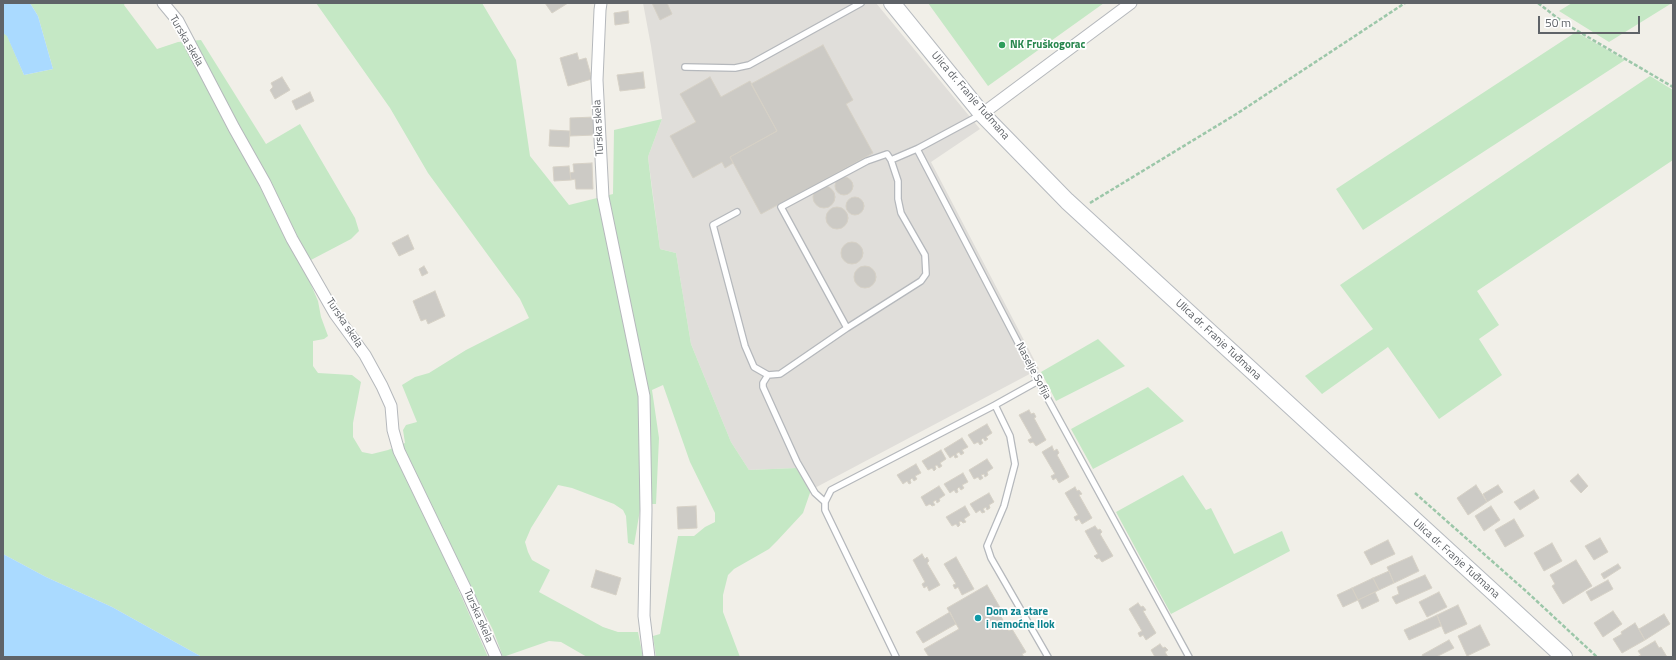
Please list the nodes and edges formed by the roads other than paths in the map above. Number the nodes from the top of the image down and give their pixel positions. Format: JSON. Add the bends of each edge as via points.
{"nodes":[{"id":1,"x":162,"y":3,"type":"edge"},
{"id":2,"x":601,"y":3,"type":"edge"},
{"id":3,"x":861,"y":3,"type":"edge"},
{"id":4,"x":892,"y":3,"type":"edge"},
{"id":5,"x":1131,"y":3,"type":"edge"},
{"id":6,"x":685,"y":67,"type":"dead end"},
{"id":7,"x":982,"y":114,"type":"junction"},
{"id":8,"x":921,"y":147,"type":"junction"},
{"id":9,"x":891,"y":160,"type":"junction"},
{"id":10,"x":737,"y":212,"type":"dead end"},
{"id":11,"x":847,"y":328,"type":"junction"},
{"id":12,"x":768,"y":375,"type":"junction"},
{"id":13,"x":1038,"y":381,"type":"junction"},
{"id":14,"x":995,"y":404,"type":"junction"},
{"id":15,"x":825,"y":502,"type":"junction"},
{"id":16,"x":496,"y":657,"type":"edge"},
{"id":17,"x":649,"y":657,"type":"edge"},
{"id":18,"x":896,"y":657,"type":"edge"},
{"id":19,"x":1048,"y":657,"type":"edge"},
{"id":20,"x":1189,"y":657,"type":"edge"},
{"id":21,"x":1564,"y":657,"type":"edge"}],
"edges":[{"from":1,"to":16,"type":"street","name":"Turska skela","via":[[178,21],[266,183],[292,239],[335,314],[365,355],[382,386],[391,406],[393,430],[399,451]]},
{"from":2,"to":17,"type":"street","name":"Turska skela","via":[[597,80],[603,197],[644,396],[644,616]]},
{"from":3,"to":6,"type":"lane","via":[[749,65],[735,68]]},
{"from":4,"to":7,"type":"main road","name":"Ulica dr. Franje Tuđmana"},
{"from":5,"to":7,"type":"street"},
{"from":7,"to":8,"type":"lane"},
{"from":7,"to":21,"type":"main road","name":"Ulica dr. Franje Tuđmana","via":[[1077,211]]},
{"from":8,"to":9,"type":"lane"},
{"from":8,"to":13,"type":"lane","name":"Naselje Sofija","via":[[917,149]]},
{"from":9,"to":11,"type":"lane","via":[[898,181],[901,213],[925,255],[926,274],[921,281]]},
{"from":9,"to":11,"type":"lane","via":[[887,154],[867,161],[781,208]]},
{"from":10,"to":12,"type":"lane","via":[[713,225],[745,346],[754,367]]},
{"from":11,"to":12,"type":"lane","via":[[780,374]]},
{"from":12,"to":15,"type":"lane","via":[[763,387],[797,462],[815,493]]},
{"from":13,"to":14,"type":"lane"},
{"from":13,"to":20,"type":"lane","name":"Naselje Sofija"},
{"from":14,"to":15,"type":"lane","via":[[831,490]]},
{"from":14,"to":19,"type":"lane","via":[[1010,436],[1016,464],[1004,506],[987,546],[991,558]]},
{"from":15,"to":18,"type":"lane","via":[[825,510]]}]}
